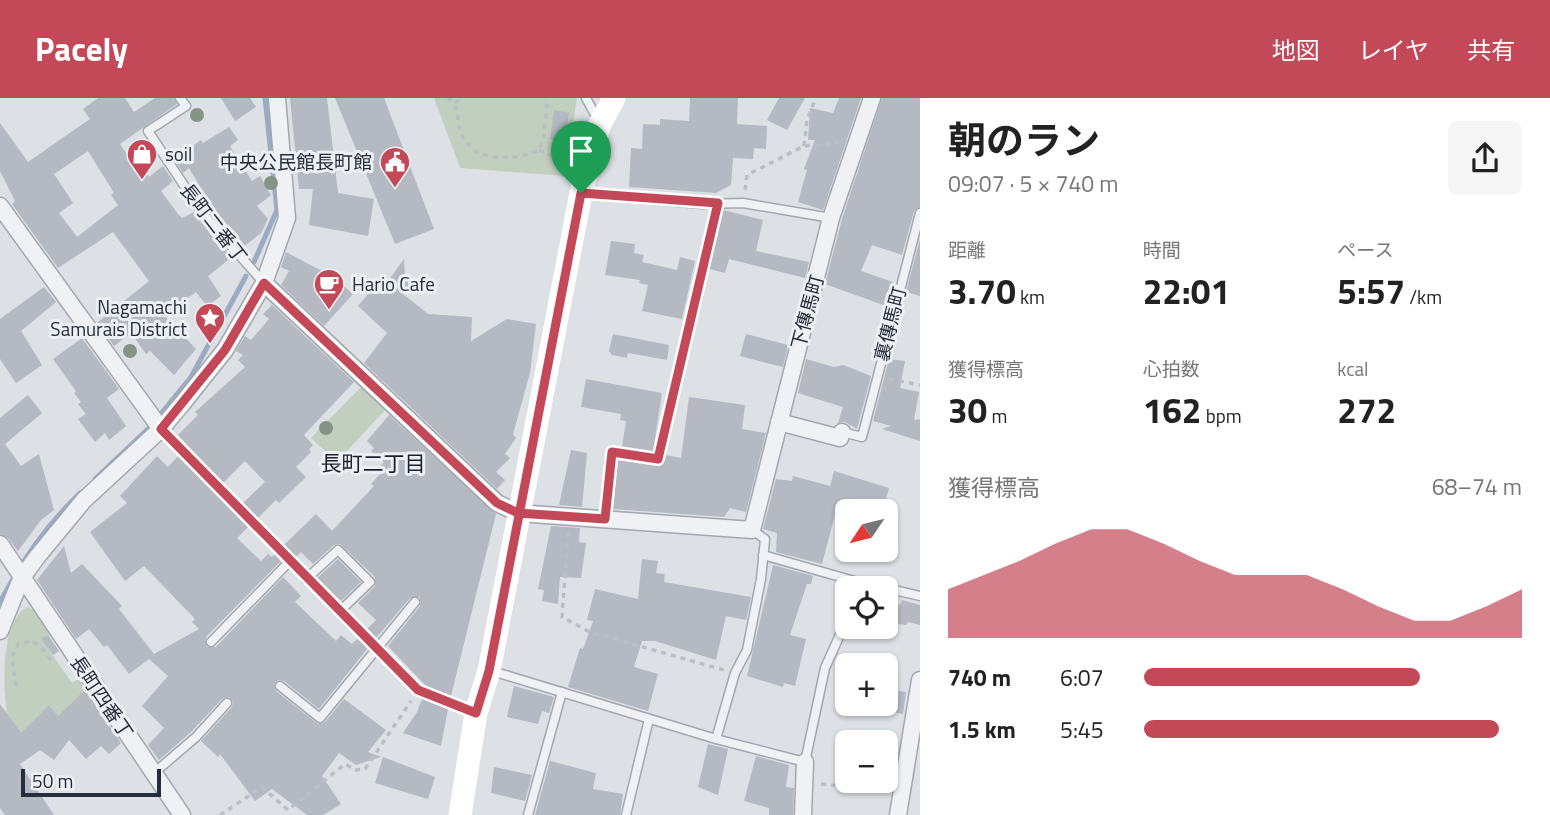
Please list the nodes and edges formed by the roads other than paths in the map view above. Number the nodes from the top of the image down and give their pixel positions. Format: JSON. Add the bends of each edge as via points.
{"nodes":[{"id":1,"x":180,"y":98,"type":"edge"},
{"id":2,"x":276,"y":98,"type":"edge"},
{"id":3,"x":586,"y":98,"type":"edge"},
{"id":4,"x":614,"y":98,"type":"edge"},
{"id":5,"x":872,"y":98,"type":"edge"},
{"id":6,"x":600,"y":124,"type":"junction"},
{"id":7,"x":581,"y":193,"type":"junction"},
{"id":8,"x":718,"y":203,"type":"junction"},
{"id":9,"x":0,"y":206,"type":"edge"},
{"id":10,"x":920,"y":212,"type":"edge"},
{"id":11,"x":831,"y":218,"type":"junction"},
{"id":12,"x":264,"y":283,"type":"junction"},
{"id":13,"x":779,"y":422,"type":"junction"},
{"id":14,"x":161,"y":429,"type":"junction"},
{"id":15,"x":842,"y":432,"type":"joint"},
{"id":16,"x":518,"y":513,"type":"junction"},
{"id":17,"x":605,"y":519,"type":"junction"},
{"id":18,"x":752,"y":530,"type":"junction"},
{"id":19,"x":5,"y":550,"type":"edge"},
{"id":20,"x":763,"y":555,"type":"junction"},
{"id":21,"x":289,"y":562,"type":"junction"},
{"id":22,"x":835,"y":578,"type":"edge"},
{"id":23,"x":22,"y":579,"type":"junction"},
{"id":24,"x":306,"y":579,"type":"junction"},
{"id":25,"x":898,"y":591,"type":"edge"},
{"id":26,"x":920,"y":596,"type":"edge"},
{"id":27,"x":415,"y":602,"type":"dead end"},
{"id":28,"x":339,"y":612,"type":"junction"},
{"id":29,"x":0,"y":631,"type":"edge"},
{"id":30,"x":838,"y":639,"type":"edge"},
{"id":31,"x":211,"y":642,"type":"dead end"},
{"id":32,"x":375,"y":648,"type":"junction"},
{"id":33,"x":489,"y":671,"type":"junction"},
{"id":34,"x":920,"y":680,"type":"edge"},
{"id":35,"x":280,"y":686,"type":"dead end"},
{"id":36,"x":562,"y":692,"type":"junction"},
{"id":37,"x":227,"y":703,"type":"dead end"},
{"id":38,"x":476,"y":713,"type":"junction"},
{"id":39,"x":649,"y":719,"type":"junction"},
{"id":40,"x":716,"y":739,"type":"junction"},
{"id":41,"x":805,"y":762,"type":"junction"},
{"id":42,"x":154,"y":773,"type":"junction"},
{"id":43,"x":183,"y":815,"type":"edge"},
{"id":44,"x":460,"y":815,"type":"edge"},
{"id":45,"x":528,"y":815,"type":"edge"},
{"id":46,"x":626,"y":815,"type":"edge"},
{"id":47,"x":803,"y":815,"type":"edge"},
{"id":48,"x":898,"y":815,"type":"edge"}],
"edges":[{"from":1,"to":12,"type":"lane","name":"長町二番丁","via":[[186,106],[148,131],[203,214]]},
{"from":2,"to":12,"type":"street","via":[[287,218]]},
{"from":3,"to":6,"type":"lane"},
{"from":4,"to":6,"type":"street"},
{"from":5,"to":11,"type":"street","name":"下傳馬町"},
{"from":6,"to":7,"type":"street"},
{"from":7,"to":8,"type":"lane"},
{"from":7,"to":16,"type":"street"},
{"from":8,"to":11,"type":"lane"},
{"from":8,"to":17,"type":"lane","via":[[658,459],[612,452]]},
{"from":9,"to":14,"type":"street"},
{"from":10,"to":15,"type":"lane","name":"裏傳馬町","via":[[862,437]]},
{"from":11,"to":13,"type":"street","name":"下傳馬町"},
{"from":12,"to":14,"type":"street","via":[[225,350]]},
{"from":12,"to":16,"type":"street","name":"長町二番丁","via":[[497,503]]},
{"from":13,"to":15,"type":"street","via":[[840,438]]},
{"from":13,"to":18,"type":"street","name":"下傳馬町"},
{"from":14,"to":21,"type":"lane"},
{"from":14,"to":23,"type":"street","via":[[84,500]]},
{"from":16,"to":17,"type":"street"},
{"from":16,"to":33,"type":"street"},
{"from":17,"to":18,"type":"street"},
{"from":18,"to":20,"type":"lane","via":[[765,538]]},
{"from":19,"to":23,"type":"street","name":"長町四番丁"},
{"from":20,"to":22,"type":"lane"},
{"from":20,"to":40,"type":"lane","via":[[747,650],[735,673]]},
{"from":21,"to":24,"type":"lane"},
{"from":21,"to":31,"type":"lane"},
{"from":23,"to":29,"type":"street"},
{"from":23,"to":42,"type":"street","name":"長町四番丁"},
{"from":24,"to":28,"type":"lane"},
{"from":24,"to":28,"type":"lane","via":[[338,550],[370,582]]},
{"from":25,"to":26,"type":"lane"},
{"from":27,"to":32,"type":"lane"},
{"from":28,"to":32,"type":"lane"},
{"from":30,"to":41,"type":"lane","via":[[825,668]]},
{"from":32,"to":35,"type":"lane","via":[[320,718]]},
{"from":32,"to":38,"type":"lane","via":[[418,690]]},
{"from":33,"to":36,"type":"lane"},
{"from":33,"to":38,"type":"street"},
{"from":34,"to":48,"type":"street"},
{"from":36,"to":39,"type":"lane"},
{"from":36,"to":45,"type":"lane"},
{"from":37,"to":42,"type":"lane"},
{"from":38,"to":44,"type":"street"},
{"from":39,"to":40,"type":"lane"},
{"from":39,"to":46,"type":"lane"},
{"from":40,"to":41,"type":"lane"},
{"from":41,"to":47,"type":"street"},
{"from":42,"to":43,"type":"street","name":"長町四番丁"}]}
